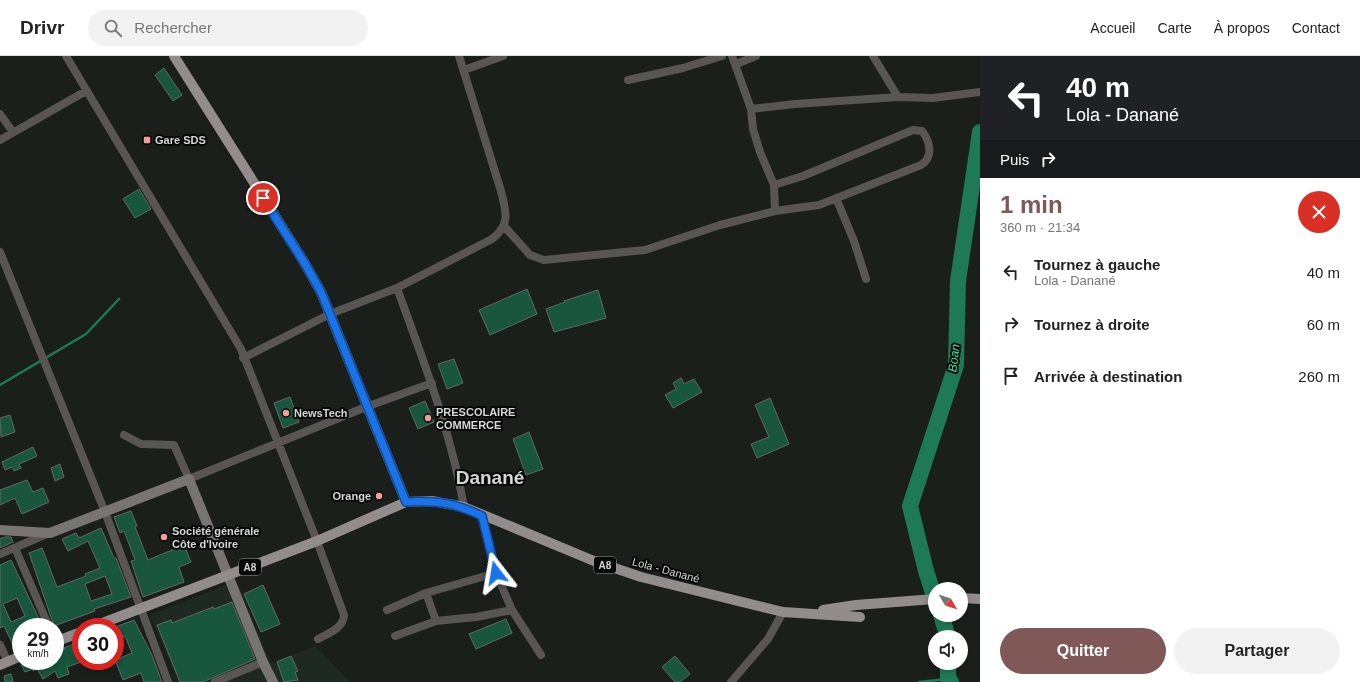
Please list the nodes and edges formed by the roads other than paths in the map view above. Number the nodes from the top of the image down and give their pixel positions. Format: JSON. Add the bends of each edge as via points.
{"nodes":[{"id":1,"x":66,"y":56,"type":"edge"},
{"id":2,"x":174,"y":56,"type":"edge"},
{"id":3,"x":459,"y":56,"type":"edge"},
{"id":4,"x":503,"y":56,"type":"edge"},
{"id":5,"x":722,"y":56,"type":"edge"},
{"id":6,"x":756,"y":56,"type":"edge"},
{"id":7,"x":873,"y":56,"type":"edge"},
{"id":8,"x":734,"y":60,"type":"edge"},
{"id":9,"x":464,"y":70,"type":"junction"},
{"id":10,"x":628,"y":80,"type":"dead end"},
{"id":11,"x":86,"y":91,"type":"junction"},
{"id":12,"x":980,"y":92,"type":"edge"},
{"id":13,"x":898,"y":97,"type":"junction"},
{"id":14,"x":751,"y":109,"type":"junction"},
{"id":15,"x":0,"y":114,"type":"edge"},
{"id":16,"x":13,"y":132,"type":"junction"},
{"id":17,"x":0,"y":140,"type":"edge"},
{"id":18,"x":774,"y":184,"type":"junction"},
{"id":19,"x":836,"y":198,"type":"junction"},
{"id":20,"x":776,"y":211,"type":"junction"},
{"id":21,"x":504,"y":226,"type":"junction"},
{"id":22,"x":0,"y":252,"type":"edge"},
{"id":23,"x":866,"y":279,"type":"dead end"},
{"id":24,"x":397,"y":288,"type":"junction"},
{"id":25,"x":330,"y":314,"type":"junction"},
{"id":26,"x":244,"y":358,"type":"junction"},
{"id":27,"x":432,"y":383,"type":"junction"},
{"id":28,"x":366,"y":407,"type":"junction"},
{"id":29,"x":124,"y":435,"type":"dead end"},
{"id":30,"x":278,"y":443,"type":"junction"},
{"id":31,"x":189,"y":479,"type":"junction"},
{"id":32,"x":406,"y":502,"type":"junction"},
{"id":33,"x":464,"y":507,"type":"junction"},
{"id":34,"x":105,"y":512,"type":"junction"},
{"id":35,"x":482,"y":516,"type":"junction"},
{"id":36,"x":0,"y":530,"type":"edge"},
{"id":37,"x":50,"y":533,"type":"junction"},
{"id":38,"x":317,"y":541,"type":"junction"},
{"id":39,"x":16,"y":548,"type":"junction"},
{"id":40,"x":0,"y":554,"type":"edge"},
{"id":41,"x":496,"y":573,"type":"junction"},
{"id":42,"x":228,"y":576,"type":"junction"},
{"id":43,"x":426,"y":593,"type":"junction"},
{"id":44,"x":968,"y":598,"type":"edge"},
{"id":45,"x":928,"y":599,"type":"edge"},
{"id":46,"x":980,"y":599,"type":"edge"},
{"id":47,"x":140,"y":608,"type":"junction"},
{"id":48,"x":388,"y":610,"type":"dead end"},
{"id":49,"x":512,"y":610,"type":"junction"},
{"id":50,"x":783,"y":612,"type":"junction"},
{"id":51,"x":810,"y":613,"type":"junction"},
{"id":52,"x":860,"y":617,"type":"dead end"},
{"id":53,"x":46,"y":618,"type":"edge"},
{"id":54,"x":115,"y":618,"type":"edge"},
{"id":55,"x":436,"y":621,"type":"junction"},
{"id":56,"x":395,"y":636,"type":"dead end"},
{"id":57,"x":318,"y":639,"type":"dead end"},
{"id":58,"x":0,"y":645,"type":"edge"},
{"id":59,"x":541,"y":655,"type":"dead end"},
{"id":60,"x":263,"y":662,"type":"junction"},
{"id":61,"x":4,"y":663,"type":"edge"},
{"id":62,"x":168,"y":682,"type":"edge"},
{"id":63,"x":216,"y":682,"type":"edge"},
{"id":64,"x":273,"y":682,"type":"edge"},
{"id":65,"x":731,"y":682,"type":"edge"}],
"edges":[{"from":1,"to":11,"type":"street"},
{"from":2,"to":25,"type":"main road","via":[[304,262]]},
{"from":3,"to":9,"type":"street"},
{"from":4,"to":9,"type":"street"},
{"from":5,"to":10,"type":"street"},
{"from":6,"to":8,"type":"street"},
{"from":7,"to":13,"type":"street"},
{"from":8,"to":14,"type":"street"},
{"from":9,"to":21,"type":"street","via":[[501,191],[506,219]]},
{"from":11,"to":16,"type":"street"},
{"from":11,"to":26,"type":"street","via":[[241,349]]},
{"from":12,"to":13,"type":"street","via":[[933,98]]},
{"from":13,"to":14,"type":"street"},
{"from":14,"to":18,"type":"street","via":[[753,129],[760,152]]},
{"from":15,"to":16,"type":"street"},
{"from":16,"to":17,"type":"street"},
{"from":18,"to":19,"type":"street","via":[[803,176],[913,130],[924,133],[930,152],[926,162]]},
{"from":18,"to":20,"type":"street"},
{"from":19,"to":20,"type":"street","via":[[819,205]]},
{"from":19,"to":23,"type":"street"},
{"from":20,"to":21,"type":"street","via":[[720,225],[645,250],[544,260],[530,255]]},
{"from":21,"to":24,"type":"street","via":[[492,239]]},
{"from":22,"to":34,"type":"street"},
{"from":24,"to":25,"type":"street"},
{"from":24,"to":27,"type":"street"},
{"from":25,"to":26,"type":"street"},
{"from":25,"to":28,"type":"main road"},
{"from":26,"to":30,"type":"street"},
{"from":27,"to":28,"type":"street"},
{"from":27,"to":33,"type":"street","via":[[457,468]]},
{"from":28,"to":30,"type":"street"},
{"from":28,"to":32,"type":"main road"},
{"from":29,"to":31,"type":"street","via":[[141,444],[174,445]]},
{"from":30,"to":31,"type":"street"},
{"from":30,"to":38,"type":"street"},
{"from":31,"to":34,"type":"street"},
{"from":31,"to":42,"type":"street"},
{"from":32,"to":33,"type":"main road","name":"Lola - Danané","number":"A8","via":[[432,501]]},
{"from":32,"to":38,"type":"main road","number":"A8"},
{"from":33,"to":35,"type":"main road","name":"Lola - Danané","number":"A8"},
{"from":34,"to":37,"type":"street"},
{"from":34,"to":47,"type":"street"},
{"from":35,"to":41,"type":"street"},
{"from":35,"to":50,"type":"main road","name":"Lola - Danané","number":"A8","via":[[641,577]]},
{"from":36,"to":37,"type":"street"},
{"from":37,"to":39,"type":"street"},
{"from":38,"to":42,"type":"main road","number":"A8"},
{"from":38,"to":57,"type":"street","via":[[344,615],[336,629]]},
{"from":39,"to":40,"type":"street"},
{"from":39,"to":53,"type":"street"},
{"from":41,"to":43,"type":"street"},
{"from":41,"to":49,"type":"street"},
{"from":42,"to":47,"type":"main road","number":"A8"},
{"from":42,"to":60,"type":"street"},
{"from":43,"to":48,"type":"street"},
{"from":43,"to":55,"type":"street"},
{"from":44,"to":46,"type":"main road"},
{"from":45,"to":51,"type":"main road","name":"Lola - Danané","number":"A8","via":[[856,605]]},
{"from":47,"to":54,"type":"main road","number":"A8"},
{"from":47,"to":62,"type":"street"},
{"from":49,"to":55,"type":"street"},
{"from":49,"to":59,"type":"street"},
{"from":50,"to":51,"type":"main road","name":"Lola - Danané","number":"A8"},
{"from":50,"to":65,"type":"street","via":[[768,639]]},
{"from":51,"to":52,"type":"main road","name":"Lola - Danané","number":"A8"},
{"from":55,"to":56,"type":"street"},
{"from":58,"to":61,"type":"street"},
{"from":60,"to":63,"type":"street"},
{"from":60,"to":64,"type":"street"}]}
